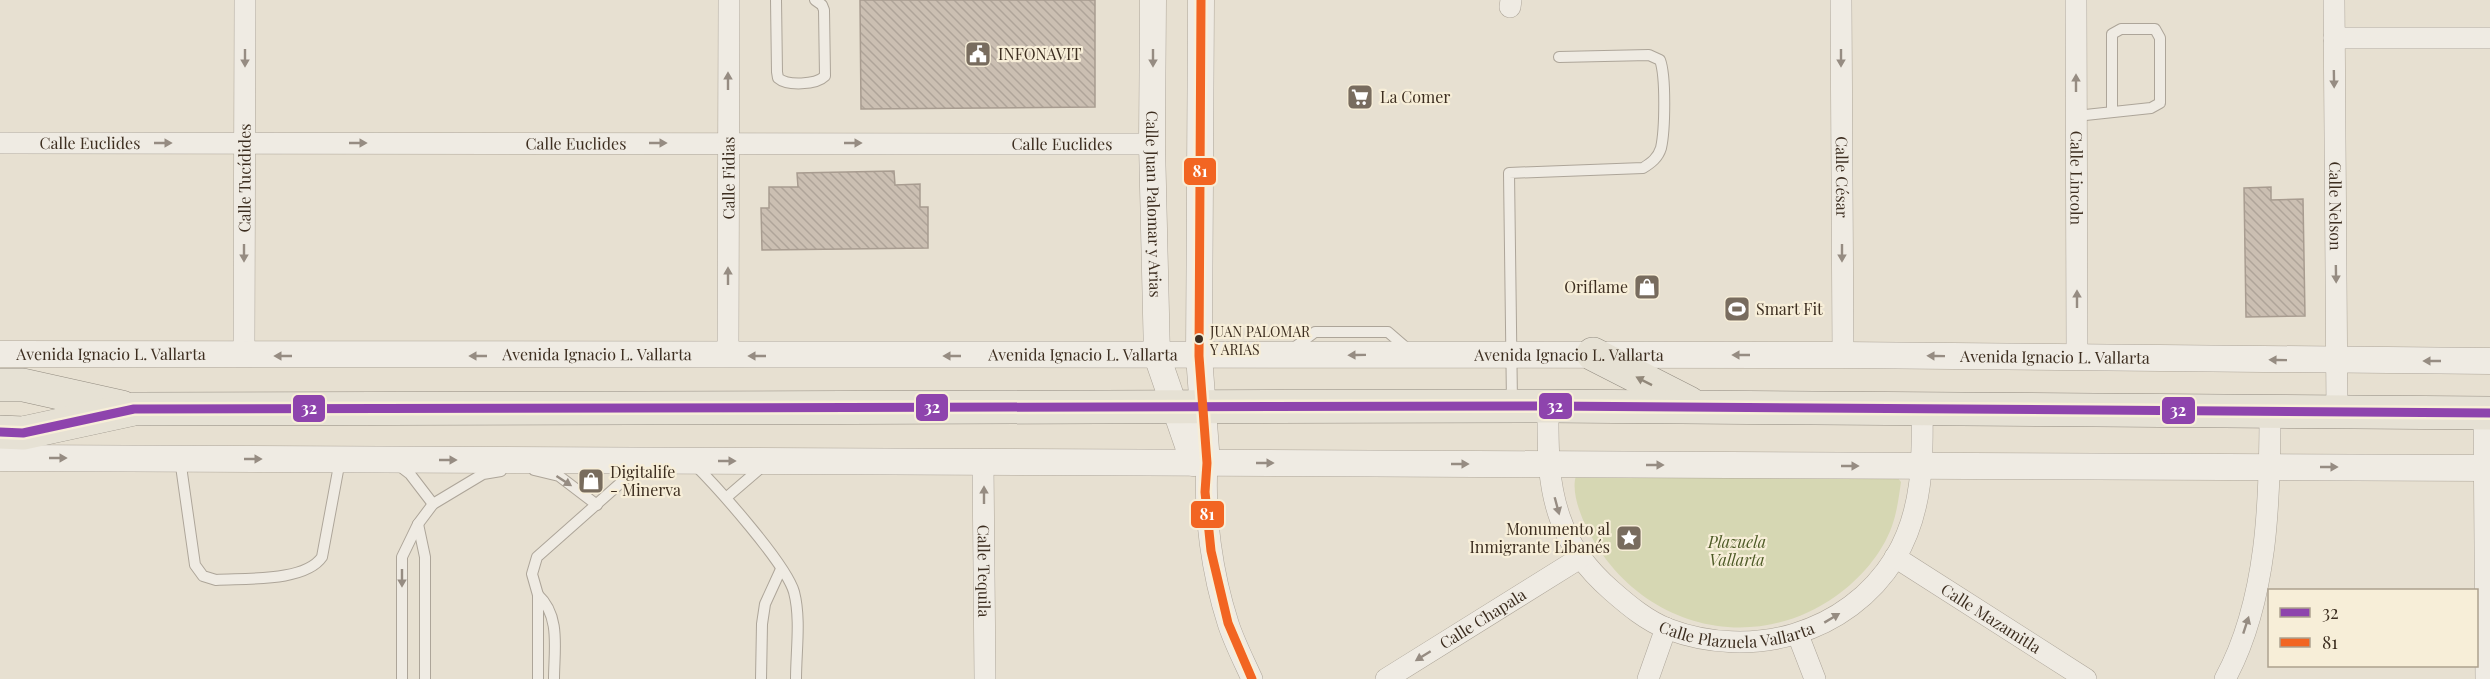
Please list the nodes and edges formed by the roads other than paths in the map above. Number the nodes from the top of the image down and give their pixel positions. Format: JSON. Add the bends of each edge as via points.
{"nodes":[{"id":1,"x":245,"y":0,"type":"edge"},
{"id":2,"x":729,"y":0,"type":"edge"},
{"id":3,"x":776,"y":0,"type":"edge"},
{"id":4,"x":814,"y":0,"type":"edge"},
{"id":5,"x":1153,"y":0,"type":"edge"},
{"id":6,"x":1201,"y":0,"type":"edge"},
{"id":7,"x":1841,"y":0,"type":"edge"},
{"id":8,"x":2076,"y":0,"type":"edge"},
{"id":9,"x":2334,"y":0,"type":"edge"},
{"id":10,"x":2334,"y":38,"type":"junction"},
{"id":11,"x":2490,"y":38,"type":"edge"},
{"id":12,"x":1559,"y":57,"type":"dead end"},
{"id":13,"x":2112,"y":111,"type":"junction"},
{"id":14,"x":2076,"y":116,"type":"junction"},
{"id":15,"x":0,"y":142,"type":"edge"},
{"id":16,"x":244,"y":143,"type":"junction"},
{"id":17,"x":728,"y":143,"type":"junction"},
{"id":18,"x":1152,"y":144,"type":"junction"},
{"id":19,"x":0,"y":354,"type":"edge"},
{"id":20,"x":1593,"y":354,"type":"junction"},
{"id":21,"x":1512,"y":355,"type":"junction"},
{"id":22,"x":1843,"y":355,"type":"junction"},
{"id":23,"x":244,"y":356,"type":"junction"},
{"id":24,"x":728,"y":356,"type":"junction"},
{"id":25,"x":1157,"y":356,"type":"junction"},
{"id":26,"x":1198,"y":356,"type":"junction"},
{"id":27,"x":2077,"y":357,"type":"junction"},
{"id":28,"x":2337,"y":361,"type":"junction"},
{"id":29,"x":2490,"y":361,"type":"edge"},
{"id":30,"x":11,"y":385,"type":"edge"},
{"id":31,"x":1188,"y":406,"type":"junction"},
{"id":32,"x":1512,"y":406,"type":"junction"},
{"id":33,"x":1548,"y":406,"type":"junction"},
{"id":34,"x":1696,"y":407,"type":"junction"},
{"id":35,"x":1922,"y":408,"type":"junction"},
{"id":36,"x":134,"y":409,"type":"junction"},
{"id":37,"x":2270,"y":411,"type":"junction"},
{"id":38,"x":2337,"y":412,"type":"junction"},
{"id":39,"x":2487,"y":413,"type":"edge"},
{"id":40,"x":12,"y":432,"type":"edge"},
{"id":41,"x":0,"y":458,"type":"edge"},
{"id":42,"x":180,"y":459,"type":"junction"},
{"id":43,"x":340,"y":460,"type":"junction"},
{"id":44,"x":392,"y":460,"type":"junction"},
{"id":45,"x":645,"y":461,"type":"junction"},
{"id":46,"x":691,"y":461,"type":"junction"},
{"id":47,"x":768,"y":462,"type":"junction"},
{"id":48,"x":983,"y":463,"type":"junction"},
{"id":49,"x":1200,"y":463,"type":"junction"},
{"id":50,"x":1549,"y":465,"type":"junction"},
{"id":51,"x":1923,"y":466,"type":"junction"},
{"id":52,"x":2270,"y":467,"type":"junction"},
{"id":53,"x":2487,"y":468,"type":"edge"},
{"id":54,"x":727,"y":497,"type":"junction"},
{"id":55,"x":433,"y":504,"type":"junction"},
{"id":56,"x":597,"y":504,"type":"junction"},
{"id":57,"x":418,"y":524,"type":"junction"},
{"id":58,"x":1895,"y":557,"type":"junction"},
{"id":59,"x":1580,"y":558,"type":"junction"},
{"id":60,"x":781,"y":569,"type":"junction"},
{"id":61,"x":538,"y":595,"type":"junction"},
{"id":62,"x":1666,"y":628,"type":"junction"},
{"id":63,"x":1798,"y":635,"type":"junction"},
{"id":64,"x":402,"y":679,"type":"edge"},
{"id":65,"x":425,"y":679,"type":"edge"},
{"id":66,"x":538,"y":679,"type":"edge"},
{"id":67,"x":554,"y":679,"type":"edge"},
{"id":68,"x":761,"y":679,"type":"edge"},
{"id":69,"x":796,"y":679,"type":"edge"},
{"id":70,"x":985,"y":679,"type":"edge"},
{"id":71,"x":1252,"y":679,"type":"edge"},
{"id":72,"x":1386,"y":679,"type":"edge"},
{"id":73,"x":1648,"y":679,"type":"edge"},
{"id":74,"x":1815,"y":679,"type":"edge"},
{"id":75,"x":2086,"y":679,"type":"edge"},
{"id":76,"x":2225,"y":679,"type":"edge"},
{"id":77,"x":2486,"y":679,"type":"edge"}],
"edges":[{"from":1,"to":16,"type":"street","name":"Calle Tucídides","one_way":true},
{"from":17,"to":2,"type":"street","name":"Calle Fidias","one_way":true},
{"from":3,"to":4,"type":"lane","via":[[777,72],[778,78],[788,83],[816,81],[825,76],[824,10]]},
{"from":5,"to":18,"type":"street","name":"Calle Juan Palomar y Arias","one_way":true},
{"from":6,"to":26,"type":"street"},
{"from":7,"to":22,"type":"street","name":"Calle César","one_way":true},
{"from":14,"to":8,"type":"street","name":"Calle Lincoln","one_way":true},
{"from":9,"to":10,"type":"street","name":"Calle Nelson"},
{"from":10,"to":11,"type":"street"},
{"from":10,"to":28,"type":"street","name":"Calle Nelson","one_way":true},
{"from":12,"to":21,"type":"lane","via":[[1649,56],[1660,60],[1665,72],[1661,148],[1655,161],[1643,168],[1509,173]]},
{"from":13,"to":13,"type":"lane","via":[[2151,108],[2160,103],[2160,38],[2155,29],[2121,29],[2112,34]]},
{"from":13,"to":14,"type":"lane"},
{"from":27,"to":14,"type":"street","name":"Calle Lincoln","one_way":true},
{"from":15,"to":16,"type":"street","name":"Calle Euclides","one_way":true},
{"from":16,"to":17,"type":"street","name":"Calle Euclides","one_way":true},
{"from":16,"to":23,"type":"street","name":"Calle Tucídides","one_way":true},
{"from":17,"to":18,"type":"street","name":"Calle Euclides","one_way":true},
{"from":24,"to":17,"type":"street","name":"Calle Fidias","one_way":true},
{"from":18,"to":25,"type":"street","name":"Calle Juan Palomar y Arias"},
{"from":19,"to":23,"type":"street","name":"Avenida Ignacio L. Vallarta"},
{"from":20,"to":21,"type":"street","name":"Avenida Ignacio L. Vallarta"},
{"from":22,"to":20,"type":"street","name":"Avenida Ignacio L. Vallarta","one_way":true},
{"from":34,"to":20,"type":"main road","one_way":true},
{"from":21,"to":26,"type":"street","name":"Avenida Ignacio L. Vallarta"},
{"from":21,"to":32,"type":"lane"},
{"from":27,"to":22,"type":"street","name":"Avenida Ignacio L. Vallarta","one_way":true},
{"from":24,"to":23,"type":"street","name":"Avenida Ignacio L. Vallarta","one_way":true},
{"from":25,"to":24,"type":"street","name":"Avenida Ignacio L. Vallarta","one_way":true},
{"from":25,"to":26,"type":"street","name":"Avenida Ignacio L. Vallarta"},
{"from":25,"to":31,"type":"street","name":"Calle Juan Palomar y Arias"},
{"from":26,"to":31,"type":"street"},
{"from":28,"to":27,"type":"street","name":"Avenida Ignacio L. Vallarta","one_way":true},
{"from":29,"to":28,"type":"street","name":"Avenida Ignacio L. Vallarta","one_way":true},
{"from":28,"to":38,"type":"street","name":"Calle Nelson"},
{"from":30,"to":36,"type":"main road","name":"Avenida Ignacio L. Vallarta"},
{"from":31,"to":32,"type":"main road","name":"Avenida Ignacio L. Vallarta"},
{"from":31,"to":36,"type":"main road","name":"Avenida Ignacio L. Vallarta"},
{"from":31,"to":49,"type":"street"},
{"from":32,"to":33,"type":"main road","name":"Avenida Ignacio L. Vallarta"},
{"from":33,"to":34,"type":"main road","name":"Avenida Ignacio L. Vallarta"},
{"from":33,"to":50,"type":"street","name":"Calle Plazuela Vallarta"},
{"from":34,"to":35,"type":"main road","name":"Avenida Ignacio L. Vallarta"},
{"from":35,"to":37,"type":"main road","name":"Avenida Ignacio L. Vallarta"},
{"from":35,"to":51,"type":"street","name":"Calle Plazuela Vallarta"},
{"from":36,"to":40,"type":"main road","name":"Avenida Ignacio L. Vallarta"},
{"from":37,"to":38,"type":"main road","name":"Avenida Ignacio L. Vallarta"},
{"from":37,"to":52,"type":"street"},
{"from":38,"to":39,"type":"main road","name":"Avenida Ignacio L. Vallarta"},
{"from":39,"to":53,"type":"street"},
{"from":41,"to":42,"type":"street","one_way":true},
{"from":42,"to":43,"type":"street","one_way":true},
{"from":42,"to":43,"type":"lane","via":[[195,565],[204,576],[216,580],[299,574],[316,567],[322,557]]},
{"from":43,"to":44,"type":"street"},
{"from":44,"to":45,"type":"street","one_way":true},
{"from":44,"to":55,"type":"lane","via":[[410,474]]},
{"from":45,"to":46,"type":"street"},
{"from":45,"to":56,"type":"lane"},
{"from":46,"to":47,"type":"street","one_way":true},
{"from":46,"to":54,"type":"lane"},
{"from":47,"to":48,"type":"street"},
{"from":47,"to":54,"type":"lane"},
{"from":48,"to":49,"type":"street"},
{"from":70,"to":48,"type":"street","name":"Calle Tequila","one_way":true},
{"from":49,"to":50,"type":"street","one_way":true},
{"from":49,"to":71,"type":"street","via":[[1211,551],[1228,623]]},
{"from":50,"to":51,"type":"street","one_way":true},
{"from":50,"to":59,"type":"street","name":"Calle Plazuela Vallarta","one_way":true,"via":[[1560,519]]},
{"from":51,"to":52,"type":"street"},
{"from":51,"to":58,"type":"street","name":"Calle Plazuela Vallarta","via":[[1915,507]]},
{"from":52,"to":53,"type":"street","one_way":true},
{"from":76,"to":52,"type":"street","one_way":true,"via":[[2234,663],[2262,562]]},
{"from":53,"to":77,"type":"street"},
{"from":54,"to":60,"type":"lane"},
{"from":55,"to":56,"type":"lane","one_way":true,"via":[[483,474],[535,470],[559,476]]},
{"from":55,"to":57,"type":"lane"},
{"from":56,"to":61,"type":"lane","via":[[537,557],[532,574]]},
{"from":57,"to":64,"type":"lane","one_way":true,"via":[[402,557]]},
{"from":57,"to":65,"type":"lane","via":[[425,557]]},
{"from":63,"to":58,"type":"street","name":"Calle Plazuela Vallarta","one_way":true,"via":[[1832,619],[1862,596]]},
{"from":58,"to":75,"type":"street","name":"Calle Mazamitla"},
{"from":59,"to":62,"type":"street","name":"Calle Plazuela Vallarta","via":[[1631,608]]},
{"from":59,"to":72,"type":"street","name":"Calle Chapala","one_way":true},
{"from":60,"to":68,"type":"lane","via":[[764,614]]},
{"from":60,"to":69,"type":"lane","via":[[794,590]]},
{"from":61,"to":66,"type":"lane"},
{"from":61,"to":67,"type":"lane","via":[[554,617]]},
{"from":62,"to":63,"type":"street","name":"Calle Plazuela Vallarta","via":[[1706,641],[1754,643]]},
{"from":62,"to":73,"type":"street"},
{"from":63,"to":74,"type":"street"}]}
